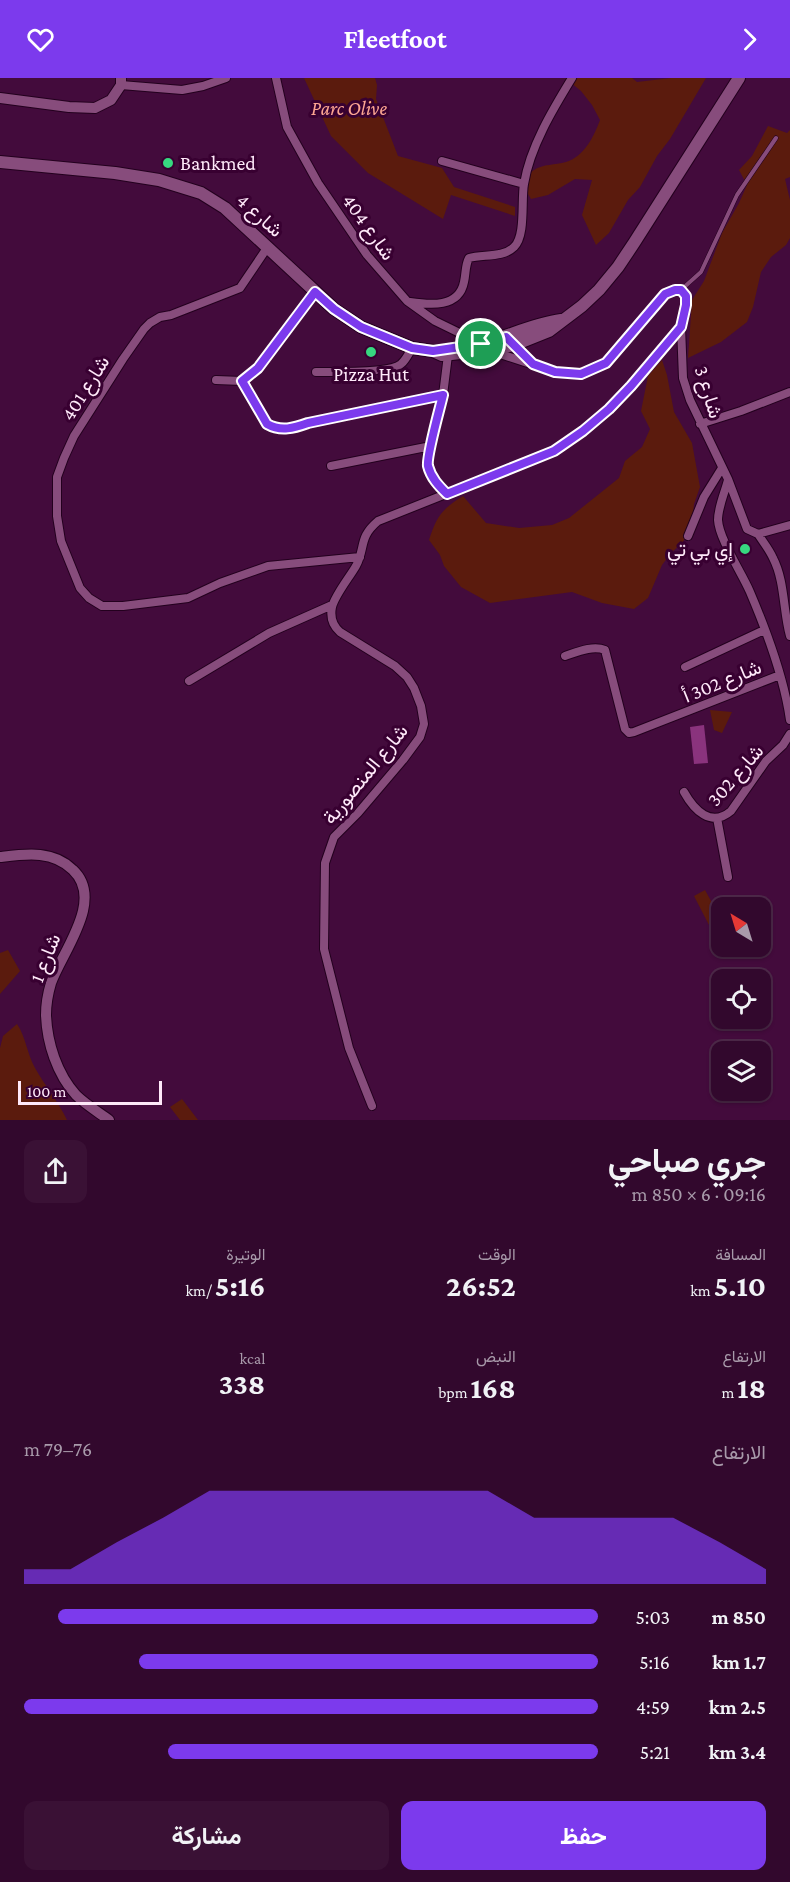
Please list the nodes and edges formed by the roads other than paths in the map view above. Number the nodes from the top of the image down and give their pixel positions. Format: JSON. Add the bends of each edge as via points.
{"nodes":[{"id":1,"x":226,"y":78,"type":"edge"},
{"id":2,"x":276,"y":78,"type":"edge"},
{"id":3,"x":572,"y":78,"type":"edge"},
{"id":4,"x":739,"y":78,"type":"edge"},
{"id":5,"x":121,"y":82,"type":"edge"},
{"id":6,"x":0,"y":98,"type":"edge"},
{"id":7,"x":776,"y":138,"type":"dead end"},
{"id":8,"x":442,"y":161,"type":"dead end"},
{"id":9,"x":0,"y":162,"type":"edge"},
{"id":10,"x":524,"y":184,"type":"junction"},
{"id":11,"x":267,"y":248,"type":"junction"},
{"id":12,"x":681,"y":290,"type":"junction"},
{"id":13,"x":315,"y":292,"type":"junction"},
{"id":14,"x":407,"y":301,"type":"junction"},
{"id":15,"x":681,"y":327,"type":"junction"},
{"id":16,"x":510,"y":341,"type":"junction"},
{"id":17,"x":485,"y":347,"type":"junction"},
{"id":18,"x":412,"y":348,"type":"junction"},
{"id":19,"x":450,"y":351,"type":"junction"},
{"id":20,"x":533,"y":364,"type":"junction"},
{"id":21,"x":316,"y":372,"type":"dead end"},
{"id":22,"x":216,"y":380,"type":"dead end"},
{"id":23,"x":242,"y":381,"type":"junction"},
{"id":24,"x":790,"y":392,"type":"edge"},
{"id":25,"x":443,"y":395,"type":"junction"},
{"id":26,"x":700,"y":424,"type":"junction"},
{"id":27,"x":431,"y":446,"type":"junction"},
{"id":28,"x":332,"y":466,"type":"dead end"},
{"id":29,"x":722,"y":468,"type":"junction"},
{"id":30,"x":728,"y":479,"type":"junction"},
{"id":31,"x":447,"y":494,"type":"junction"},
{"id":32,"x":790,"y":525,"type":"edge"},
{"id":33,"x":758,"y":534,"type":"junction"},
{"id":34,"x":688,"y":536,"type":"dead end"},
{"id":35,"x":360,"y":557,"type":"junction"},
{"id":36,"x":332,"y":605,"type":"junction"},
{"id":37,"x":764,"y":630,"type":"junction"},
{"id":38,"x":790,"y":636,"type":"edge"},
{"id":39,"x":565,"y":656,"type":"dead end"},
{"id":40,"x":685,"y":667,"type":"dead end"},
{"id":41,"x":780,"y":675,"type":"junction"},
{"id":42,"x":189,"y":681,"type":"dead end"},
{"id":43,"x":790,"y":720,"type":"edge"},
{"id":44,"x":790,"y":734,"type":"edge"},
{"id":45,"x":684,"y":792,"type":"dead end"},
{"id":46,"x":717,"y":818,"type":"junction"},
{"id":47,"x":0,"y":857,"type":"edge"},
{"id":48,"x":728,"y":877,"type":"dead end"},
{"id":49,"x":372,"y":1106,"type":"dead end"},
{"id":50,"x":109,"y":1120,"type":"edge"}],
"edges":[{"from":1,"to":5,"type":"street","via":[[182,90]]},
{"from":2,"to":14,"type":"street","name":"شارع 404","via":[[287,127],[318,183],[367,255]]},
{"from":3,"to":10,"type":"street","via":[[542,131]]},
{"from":4,"to":16,"type":"main road","name":"شارع 4","via":[[618,267],[599,290],[549,331]]},
{"from":5,"to":6,"type":"street","via":[[111,100],[95,108]]},
{"from":7,"to":12,"type":"lane","via":[[737,195],[701,272]]},
{"from":8,"to":10,"type":"street"},
{"from":9,"to":11,"type":"main road","name":"شارع 4","via":[[115,173],[181,186],[225,208]]},
{"from":10,"to":14,"type":"street","via":[[518,241],[513,249],[469,258],[462,290],[449,301],[433,305]]},
{"from":11,"to":13,"type":"main road","name":"شارع 4"},
{"from":11,"to":35,"type":"street","name":"شارع 401","via":[[240,288],[150,323],[123,359],[74,436],[57,477],[61,541],[80,588],[102,606],[188,598],[268,566]]},
{"from":12,"to":15,"type":"street","name":"شارع 3","via":[[686,296]]},
{"from":12,"to":20,"type":"street","via":[[665,294],[600,366],[581,374],[566,374]]},
{"from":13,"to":18,"type":"main road","name":"شارع 4","via":[[361,327]]},
{"from":13,"to":23,"type":"street","via":[[258,368]]},
{"from":14,"to":17,"type":"street","name":"شارع 404","via":[[435,321]]},
{"from":15,"to":26,"type":"street","name":"شارع 3","via":[[683,378]]},
{"from":15,"to":31,"type":"street","via":[[631,386],[583,431],[554,451]]},
{"from":16,"to":17,"type":"main road","name":"شارع 4"},
{"from":16,"to":20,"type":"street"},
{"from":17,"to":19,"type":"main road","name":"شارع 4"},
{"from":17,"to":20,"type":"street"},
{"from":18,"to":19,"type":"main road","name":"شارع 4","via":[[442,355]]},
{"from":18,"to":21,"type":"street","via":[[402,364],[392,368]]},
{"from":19,"to":25,"type":"street"},
{"from":22,"to":23,"type":"street"},
{"from":23,"to":25,"type":"street","via":[[267,424],[280,429]]},
{"from":24,"to":26,"type":"street"},
{"from":25,"to":27,"type":"street"},
{"from":26,"to":29,"type":"street","name":"شارع 3"},
{"from":27,"to":28,"type":"street"},
{"from":27,"to":31,"type":"street","via":[[428,465],[435,482]]},
{"from":29,"to":30,"type":"street","name":"شارع 3"},
{"from":29,"to":34,"type":"street","via":[[704,497]]},
{"from":30,"to":33,"type":"street","name":"شارع 3","via":[[747,529]]},
{"from":30,"to":37,"type":"street","via":[[719,524]]},
{"from":31,"to":35,"type":"street","via":[[378,521],[363,540]]},
{"from":32,"to":33,"type":"street"},
{"from":33,"to":38,"type":"street","name":"شارع 3","via":[[778,570]]},
{"from":35,"to":36,"type":"street"},
{"from":36,"to":42,"type":"street","via":[[269,633]]},
{"from":36,"to":49,"type":"street","name":"شارع المنصورية","via":[[331,619],[340,632],[406,677],[421,706],[424,724],[420,737],[403,760],[334,837],[325,863],[324,950],[349,1048]]},
{"from":37,"to":40,"type":"street"},
{"from":37,"to":41,"type":"street"},
{"from":39,"to":41,"type":"street","name":"شارع 302 أ","via":[[588,649],[605,650],[629,733]]},
{"from":41,"to":43,"type":"street"},
{"from":44,"to":46,"type":"street","name":"شارع 302","via":[[731,811]]},
{"from":45,"to":46,"type":"street","via":[[696,809]]},
{"from":46,"to":48,"type":"street","name":"شارع 302"},
{"from":47,"to":50,"type":"street","name":"شارع 1","via":[[46,855],[71,867],[82,882],[85,902],[52,983],[47,1026],[66,1082],[77,1096]]}]}
